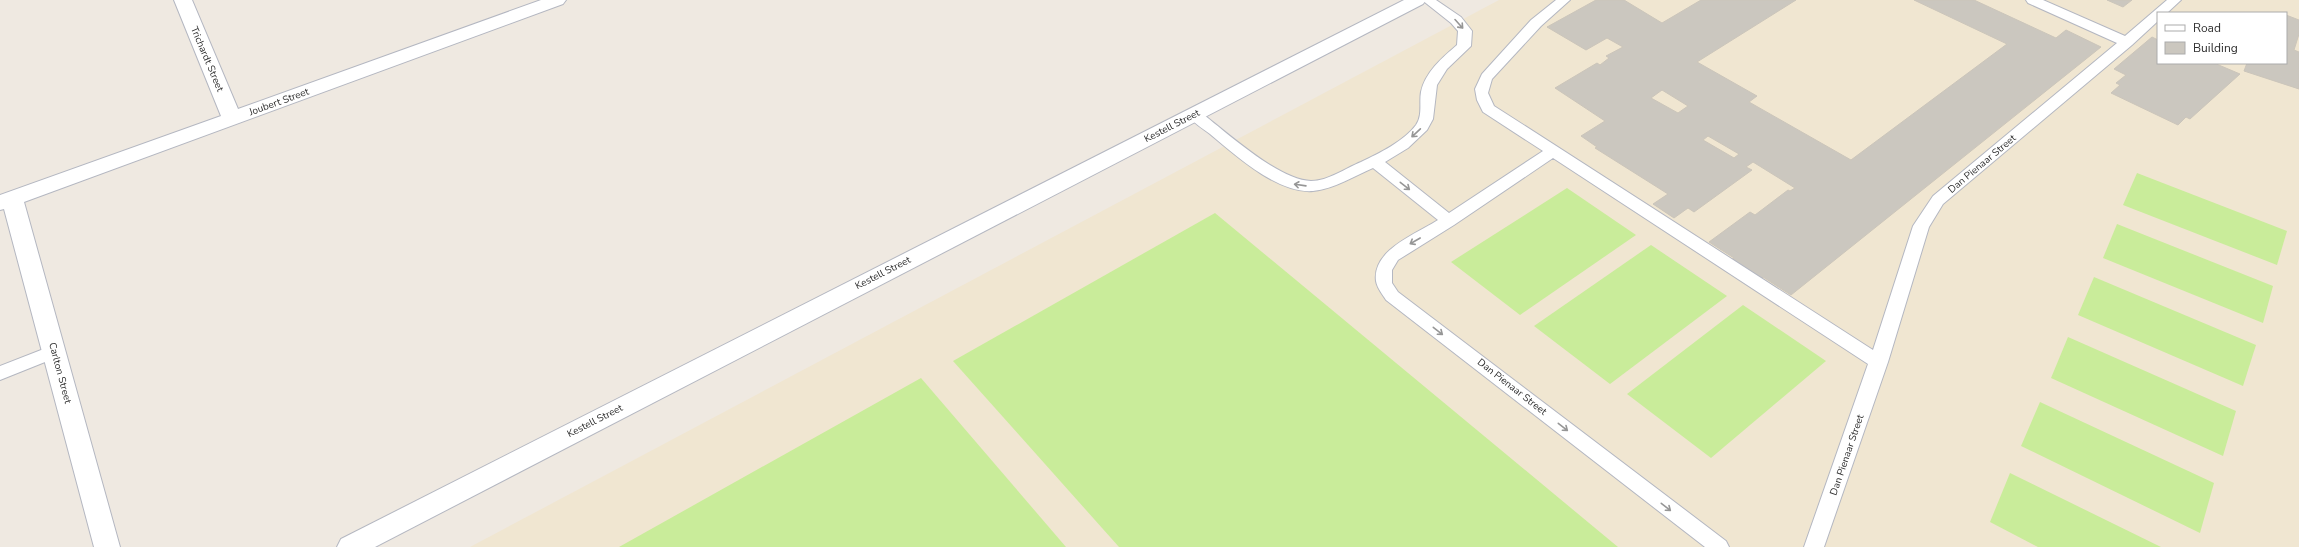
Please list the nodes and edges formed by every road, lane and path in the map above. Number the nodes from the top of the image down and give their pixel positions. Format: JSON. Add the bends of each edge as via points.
{"nodes":[{"id":1,"x":183,"y":0,"type":"edge"},
{"id":2,"x":557,"y":0,"type":"edge"},
{"id":3,"x":1417,"y":0,"type":"edge"},
{"id":4,"x":1428,"y":0,"type":"edge"},
{"id":5,"x":1564,"y":0,"type":"edge"},
{"id":6,"x":2032,"y":0,"type":"edge"},
{"id":7,"x":2175,"y":0,"type":"edge"},
{"id":8,"x":2159,"y":12,"type":"edge"},
{"id":9,"x":2157,"y":14,"type":"edge"},
{"id":10,"x":2127,"y":42,"type":"junction"},
{"id":11,"x":1194,"y":114,"type":"junction"},
{"id":12,"x":232,"y":119,"type":"junction"},
{"id":13,"x":1553,"y":150,"type":"junction"},
{"id":14,"x":1374,"y":162,"type":"junction"},
{"id":15,"x":6,"y":200,"type":"edge"},
{"id":16,"x":1449,"y":221,"type":"junction"},
{"id":17,"x":54,"y":351,"type":"junction"},
{"id":18,"x":1879,"y":362,"type":"junction"},
{"id":19,"x":0,"y":373,"type":"edge"},
{"id":20,"x":107,"y":547,"type":"edge"},
{"id":21,"x":350,"y":547,"type":"edge"},
{"id":22,"x":1719,"y":547,"type":"edge"},
{"id":23,"x":1814,"y":547,"type":"edge"}],
"edges":[{"from":1,"to":12,"type":"street","name":"Trichardt Street"},
{"from":2,"to":12,"type":"street","name":"Joubert Street"},
{"from":3,"to":11,"type":"street","name":"Kestell Street"},
{"from":4,"to":14,"type":"lane","one_way":true,"via":[[1456,20],[1465,31],[1464,46],[1452,55],[1433,77],[1428,94],[1428,114],[1422,127],[1414,136]]},
{"from":5,"to":13,"type":"lane","via":[[1536,22],[1481,86],[1482,97],[1488,109]]},
{"from":6,"to":10,"type":"lane"},
{"from":7,"to":8,"type":"lane","name":"Dan Pienaar Street"},
{"from":9,"to":10,"type":"lane","name":"Dan Pienaar Street"},
{"from":10,"to":18,"type":"lane","name":"Dan Pienaar Street","via":[[1938,200],[1921,226]]},
{"from":14,"to":11,"type":"lane","one_way":true,"via":[[1324,183],[1310,186],[1295,185],[1278,178]]},
{"from":11,"to":21,"type":"street","name":"Kestell Street"},
{"from":12,"to":15,"type":"street","name":"Joubert Street"},
{"from":13,"to":16,"type":"lane","name":"Dan Pienaar Street"},
{"from":13,"to":18,"type":"lane"},
{"from":14,"to":16,"type":"lane","one_way":true},
{"from":15,"to":17,"type":"street","name":"Carlton Street"},
{"from":16,"to":22,"type":"lane","name":"Dan Pienaar Street","one_way":true,"via":[[1392,256],[1384,270],[1384,283],[1392,296]]},
{"from":17,"to":19,"type":"lane"},
{"from":17,"to":20,"type":"street","name":"Carlton Street"},
{"from":18,"to":23,"type":"lane","name":"Dan Pienaar Street"}]}
